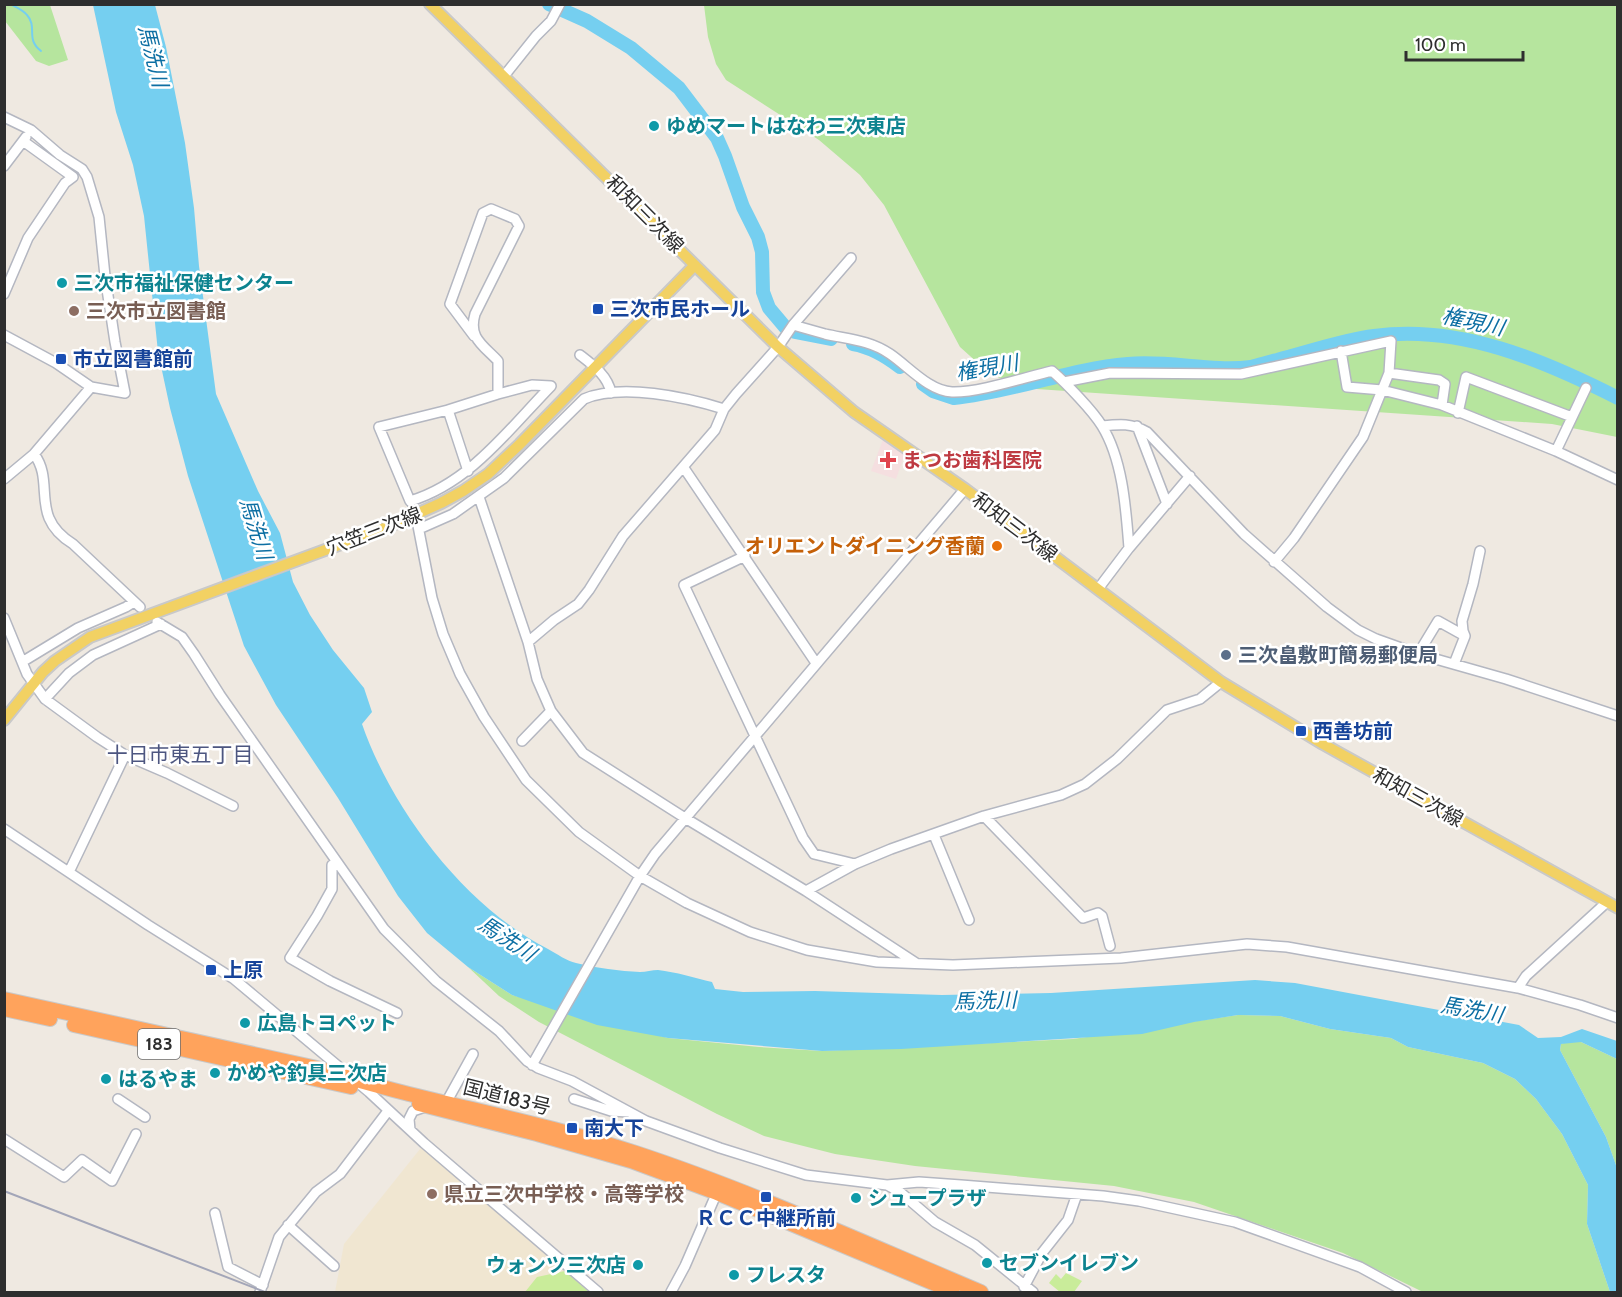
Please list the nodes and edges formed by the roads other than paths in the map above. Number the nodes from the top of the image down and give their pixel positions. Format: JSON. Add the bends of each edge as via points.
{"nodes":[{"id":1,"x":430,"y":4,"type":"edge"},
{"id":2,"x":560,"y":4,"type":"edge"},
{"id":3,"x":504,"y":76,"type":"junction"},
{"id":4,"x":4,"y":117,"type":"edge"},
{"id":5,"x":31,"y":130,"type":"junction"},
{"id":6,"x":23,"y":141,"type":"junction"},
{"id":7,"x":4,"y":166,"type":"edge"},
{"id":8,"x":851,"y":258,"type":"dead end"},
{"id":9,"x":4,"y":263,"type":"edge"},
{"id":10,"x":695,"y":265,"type":"junction"},
{"id":11,"x":16,"y":266,"type":"junction"},
{"id":12,"x":4,"y":294,"type":"edge"},
{"id":13,"x":792,"y":326,"type":"junction"},
{"id":14,"x":4,"y":336,"type":"edge"},
{"id":15,"x":474,"y":336,"type":"junction"},
{"id":16,"x":778,"y":347,"type":"junction"},
{"id":17,"x":1341,"y":351,"type":"junction"},
{"id":18,"x":580,"y":355,"type":"dead end"},
{"id":19,"x":594,"y":366,"type":"junction"},
{"id":20,"x":1389,"y":373,"type":"junction"},
{"id":21,"x":1063,"y":381,"type":"junction"},
{"id":22,"x":91,"y":387,"type":"junction"},
{"id":23,"x":1586,"y":388,"type":"dead end"},
{"id":24,"x":1382,"y":390,"type":"junction"},
{"id":25,"x":611,"y":393,"type":"junction"},
{"id":26,"x":498,"y":394,"type":"junction"},
{"id":27,"x":1442,"y":405,"type":"junction"},
{"id":28,"x":724,"y":409,"type":"junction"},
{"id":29,"x":448,"y":410,"type":"junction"},
{"id":30,"x":1458,"y":413,"type":"junction"},
{"id":31,"x":1572,"y":417,"type":"junction"},
{"id":32,"x":1102,"y":426,"type":"junction"},
{"id":33,"x":1137,"y":426,"type":"junction"},
{"id":34,"x":1556,"y":451,"type":"junction"},
{"id":35,"x":34,"y":454,"type":"junction"},
{"id":36,"x":4,"y":464,"type":"edge"},
{"id":37,"x":684,"y":468,"type":"junction"},
{"id":38,"x":14,"y":471,"type":"junction"},
{"id":39,"x":468,"y":471,"type":"junction"},
{"id":40,"x":1190,"y":476,"type":"junction"},
{"id":41,"x":4,"y":479,"type":"edge"},
{"id":42,"x":1617,"y":480,"type":"edge"},
{"id":43,"x":965,"y":489,"type":"junction"},
{"id":44,"x":479,"y":497,"type":"junction"},
{"id":45,"x":1167,"y":504,"type":"junction"},
{"id":46,"x":1129,"y":548,"type":"junction"},
{"id":47,"x":1480,"y":550,"type":"dead end"},
{"id":48,"x":745,"y":556,"type":"junction"},
{"id":49,"x":1274,"y":562,"type":"junction"},
{"id":50,"x":1098,"y":589,"type":"junction"},
{"id":51,"x":4,"y":618,"type":"edge"},
{"id":52,"x":1465,"y":636,"type":"junction"},
{"id":53,"x":528,"y":642,"type":"junction"},
{"id":54,"x":1418,"y":654,"type":"junction"},
{"id":55,"x":22,"y":662,"type":"junction"},
{"id":56,"x":816,"y":663,"type":"junction"},
{"id":57,"x":1454,"y":664,"type":"junction"},
{"id":58,"x":1221,"y":682,"type":"junction"},
{"id":59,"x":32,"y":684,"type":"junction"},
{"id":60,"x":45,"y":699,"type":"junction"},
{"id":61,"x":550,"y":711,"type":"junction"},
{"id":62,"x":1617,"y":716,"type":"edge"},
{"id":63,"x":4,"y":720,"type":"edge"},
{"id":64,"x":754,"y":735,"type":"junction"},
{"id":65,"x":522,"y":741,"type":"dead end"},
{"id":66,"x":125,"y":755,"type":"junction"},
{"id":67,"x":233,"y":806,"type":"dead end"},
{"id":68,"x":984,"y":816,"type":"junction"},
{"id":69,"x":685,"y":818,"type":"junction"},
{"id":70,"x":4,"y":829,"type":"edge"},
{"id":71,"x":934,"y":835,"type":"junction"},
{"id":72,"x":855,"y":864,"type":"junction"},
{"id":73,"x":332,"y":865,"type":"dead end"},
{"id":74,"x":69,"y":872,"type":"junction"},
{"id":75,"x":640,"y":876,"type":"junction"},
{"id":76,"x":806,"y":891,"type":"junction"},
{"id":77,"x":1614,"y":904,"type":"edge"},
{"id":78,"x":969,"y":920,"type":"dead end"},
{"id":79,"x":1110,"y":946,"type":"dead end"},
{"id":80,"x":917,"y":964,"type":"junction"},
{"id":81,"x":1518,"y":988,"type":"junction"},
{"id":82,"x":4,"y":999,"type":"edge"},
{"id":83,"x":4,"y":1009,"type":"edge"},
{"id":84,"x":397,"y":1013,"type":"dead end"},
{"id":85,"x":1617,"y":1018,"type":"edge"},
{"id":86,"x":319,"y":1051,"type":"junction"},
{"id":87,"x":473,"y":1054,"type":"dead end"},
{"id":88,"x":532,"y":1065,"type":"junction"},
{"id":89,"x":308,"y":1066,"type":"junction"},
{"id":90,"x":352,"y":1079,"type":"junction"},
{"id":91,"x":369,"y":1092,"type":"junction"},
{"id":92,"x":118,"y":1099,"type":"dead end"},
{"id":93,"x":574,"y":1099,"type":"dead end"},
{"id":94,"x":447,"y":1101,"type":"junction"},
{"id":95,"x":428,"y":1107,"type":"junction"},
{"id":96,"x":388,"y":1111,"type":"junction"},
{"id":97,"x":630,"y":1112,"type":"junction"},
{"id":98,"x":145,"y":1117,"type":"dead end"},
{"id":99,"x":410,"y":1130,"type":"junction"},
{"id":100,"x":136,"y":1134,"type":"dead end"},
{"id":101,"x":4,"y":1139,"type":"edge"},
{"id":102,"x":887,"y":1185,"type":"junction"},
{"id":103,"x":719,"y":1188,"type":"junction"},
{"id":104,"x":1077,"y":1194,"type":"junction"},
{"id":105,"x":215,"y":1214,"type":"dead end"},
{"id":106,"x":288,"y":1225,"type":"junction"},
{"id":107,"x":334,"y":1266,"type":"dead end"},
{"id":108,"x":262,"y":1289,"type":"edge"},
{"id":109,"x":1029,"y":1290,"type":"edge"},
{"id":110,"x":598,"y":1293,"type":"edge"},
{"id":111,"x":671,"y":1293,"type":"edge"},
{"id":112,"x":957,"y":1293,"type":"edge"},
{"id":113,"x":981,"y":1293,"type":"edge"},
{"id":114,"x":1406,"y":1293,"type":"edge"}],
"edges":[{"from":1,"to":3,"type":"main road","name":"和知三次線"},
{"from":2,"to":3,"type":"street","via":[[551,21]]},
{"from":3,"to":10,"type":"main road","name":"和知三次線"},
{"from":4,"to":5,"type":"street"},
{"from":5,"to":6,"type":"street"},
{"from":5,"to":22,"type":"street","via":[[82,169],[99,217],[125,393]]},
{"from":6,"to":7,"type":"street"},
{"from":6,"to":11,"type":"street","via":[[73,177],[28,238]]},
{"from":8,"to":13,"type":"street"},
{"from":9,"to":11,"type":"street"},
{"from":10,"to":16,"type":"main road","name":"和知三次線"},
{"from":10,"to":19,"type":"main road","name":"穴笠三次線"},
{"from":11,"to":12,"type":"street"},
{"from":13,"to":16,"type":"street"},
{"from":13,"to":21,"type":"street","via":[[861,340],[888,352],[942,391],[972,390],[1052,371]]},
{"from":14,"to":22,"type":"street","via":[[56,363]]},
{"from":15,"to":15,"type":"street","via":[[475,314],[519,226],[515,219],[491,210],[483,213],[450,304]]},
{"from":15,"to":26,"type":"street","via":[[498,362]]},
{"from":16,"to":28,"type":"street"},
{"from":16,"to":43,"type":"main road","name":"和知三次線","via":[[854,412]]},
{"from":17,"to":20,"type":"street","via":[[1391,341]]},
{"from":17,"to":21,"type":"street","via":[[1241,374],[1110,373]]},
{"from":17,"to":24,"type":"street","via":[[1347,387]]},
{"from":18,"to":19,"type":"street"},
{"from":19,"to":25,"type":"street","via":[[609,384]]},
{"from":19,"to":59,"type":"main road","name":"穴笠三次線","via":[[488,474],[441,504],[90,637],[55,661]]},
{"from":20,"to":24,"type":"street"},
{"from":20,"to":27,"type":"street","via":[[1439,380],[1445,384]]},
{"from":21,"to":32,"type":"street"},
{"from":22,"to":35,"type":"street"},
{"from":23,"to":31,"type":"street"},
{"from":24,"to":27,"type":"street"},
{"from":24,"to":49,"type":"street","via":[[1363,437]]},
{"from":25,"to":28,"type":"street","via":[[673,395]]},
{"from":25,"to":44,"type":"street","via":[[584,399],[504,478]]},
{"from":26,"to":29,"type":"street"},
{"from":26,"to":39,"type":"street","via":[[532,385],[550,386]]},
{"from":27,"to":30,"type":"street"},
{"from":28,"to":37,"type":"street","via":[[715,430]]},
{"from":29,"to":39,"type":"street"},
{"from":29,"to":39,"type":"street","via":[[379,427],[410,501]]},
{"from":30,"to":31,"type":"street","via":[[1466,377]]},
{"from":30,"to":34,"type":"street"},
{"from":31,"to":34,"type":"street"},
{"from":32,"to":33,"type":"street"},
{"from":32,"to":46,"type":"street","via":[[1116,459],[1125,497]]},
{"from":33,"to":40,"type":"street"},
{"from":33,"to":45,"type":"street"},
{"from":34,"to":42,"type":"street"},
{"from":35,"to":38,"type":"street"},
{"from":35,"to":55,"type":"street","via":[[41,464],[44,506],[50,520],[61,536],[137,604],[78,628]]},
{"from":36,"to":38,"type":"street"},
{"from":37,"to":48,"type":"street"},
{"from":37,"to":53,"type":"street","via":[[623,536],[578,604]]},
{"from":38,"to":41,"type":"street"},
{"from":40,"to":45,"type":"street"},
{"from":40,"to":49,"type":"street"},
{"from":43,"to":50,"type":"main road","name":"和知三次線"},
{"from":43,"to":56,"type":"street"},
{"from":44,"to":53,"type":"street"},
{"from":44,"to":75,"type":"street","via":[[453,514],[419,527],[442,633],[484,717],[526,780],[579,832]]},
{"from":45,"to":46,"type":"street"},
{"from":46,"to":50,"type":"street"},
{"from":47,"to":52,"type":"street","via":[[1462,621]]},
{"from":48,"to":56,"type":"street"},
{"from":48,"to":64,"type":"street","via":[[684,585]]},
{"from":49,"to":54,"type":"street","via":[[1358,630]]},
{"from":50,"to":58,"type":"main road","name":"和知三次線"},
{"from":51,"to":55,"type":"street"},
{"from":52,"to":54,"type":"street","via":[[1437,621]]},
{"from":52,"to":57,"type":"street"},
{"from":53,"to":61,"type":"street"},
{"from":54,"to":57,"type":"street"},
{"from":55,"to":59,"type":"street"},
{"from":56,"to":64,"type":"street"},
{"from":57,"to":62,"type":"street"},
{"from":58,"to":68,"type":"street","via":[[1200,699],[1167,710],[1085,784],[1061,795]]},
{"from":58,"to":77,"type":"main road","name":"和知三次線","via":[[1315,740]]},
{"from":59,"to":60,"type":"street"},
{"from":59,"to":63,"type":"main road","name":"穴笠三次線"},
{"from":60,"to":66,"type":"street"},
{"from":60,"to":88,"type":"street","via":[[69,673],[93,656],[159,623],[182,638],[384,929],[436,981],[499,1031]]},
{"from":61,"to":65,"type":"street"},
{"from":61,"to":69,"type":"street","via":[[583,753]]},
{"from":64,"to":69,"type":"street"},
{"from":64,"to":72,"type":"street","via":[[814,854]]},
{"from":66,"to":67,"type":"street"},
{"from":66,"to":74,"type":"street"},
{"from":68,"to":71,"type":"street"},
{"from":68,"to":79,"type":"street","via":[[1083,918],[1098,913],[1102,916]]},
{"from":69,"to":75,"type":"street"},
{"from":69,"to":76,"type":"street"},
{"from":70,"to":74,"type":"street"},
{"from":71,"to":72,"type":"street"},
{"from":71,"to":78,"type":"street"},
{"from":72,"to":76,"type":"street"},
{"from":73,"to":84,"type":"street","via":[[332,889],[290,958]]},
{"from":74,"to":86,"type":"street","via":[[234,979]]},
{"from":75,"to":80,"type":"street","via":[[750,932],[807,950],[877,962]]},
{"from":75,"to":88,"type":"street"},
{"from":76,"to":80,"type":"street"},
{"from":77,"to":81,"type":"street","via":[[1526,976]]},
{"from":80,"to":81,"type":"street","via":[[1121,958],[1247,944],[1322,952]]},
{"from":81,"to":85,"type":"street"},
{"from":82,"to":89,"type":"highway","name":"国道183号","number":"183"},
{"from":83,"to":91,"type":"highway","name":"国道183号","number":"183"},
{"from":86,"to":89,"type":"street"},
{"from":86,"to":90,"type":"street"},
{"from":87,"to":94,"type":"street"},
{"from":88,"to":97,"type":"street"},
{"from":89,"to":90,"type":"highway","name":"国道183号","number":"183"},
{"from":90,"to":91,"type":"street"},
{"from":90,"to":94,"type":"highway","name":"国道183号","number":"183"},
{"from":91,"to":95,"type":"highway","name":"国道183号","number":"183"},
{"from":91,"to":96,"type":"street"},
{"from":92,"to":98,"type":"street"},
{"from":93,"to":97,"type":"street","via":[[611,1112]]},
{"from":94,"to":103,"type":"highway","name":"国道183号","number":"183","via":[[635,1152]]},
{"from":95,"to":99,"type":"street","via":[[413,1111]]},
{"from":95,"to":103,"type":"highway","name":"国道183号","number":"183","via":[[537,1134]]},
{"from":96,"to":99,"type":"street"},
{"from":96,"to":106,"type":"street","via":[[340,1174],[316,1192]]},
{"from":97,"to":102,"type":"street","via":[[720,1148],[806,1175]]},
{"from":99,"to":110,"type":"street"},
{"from":100,"to":101,"type":"street","via":[[112,1181],[82,1160],[64,1177]]},
{"from":102,"to":104,"type":"street","via":[[919,1182]]},
{"from":102,"to":109,"type":"street","via":[[935,1222],[975,1245]]},
{"from":103,"to":111,"type":"street"},
{"from":103,"to":112,"type":"highway","name":"国道183号","number":"183"},
{"from":103,"to":113,"type":"highway","name":"国道183号","number":"183"},
{"from":104,"to":109,"type":"street","via":[[1068,1220],[1042,1253]]},
{"from":104,"to":114,"type":"street","via":[[1139,1201],[1235,1222],[1360,1267]]},
{"from":105,"to":108,"type":"street","via":[[228,1267]]},
{"from":106,"to":107,"type":"street"},
{"from":106,"to":108,"type":"street","via":[[279,1237]]}]}
